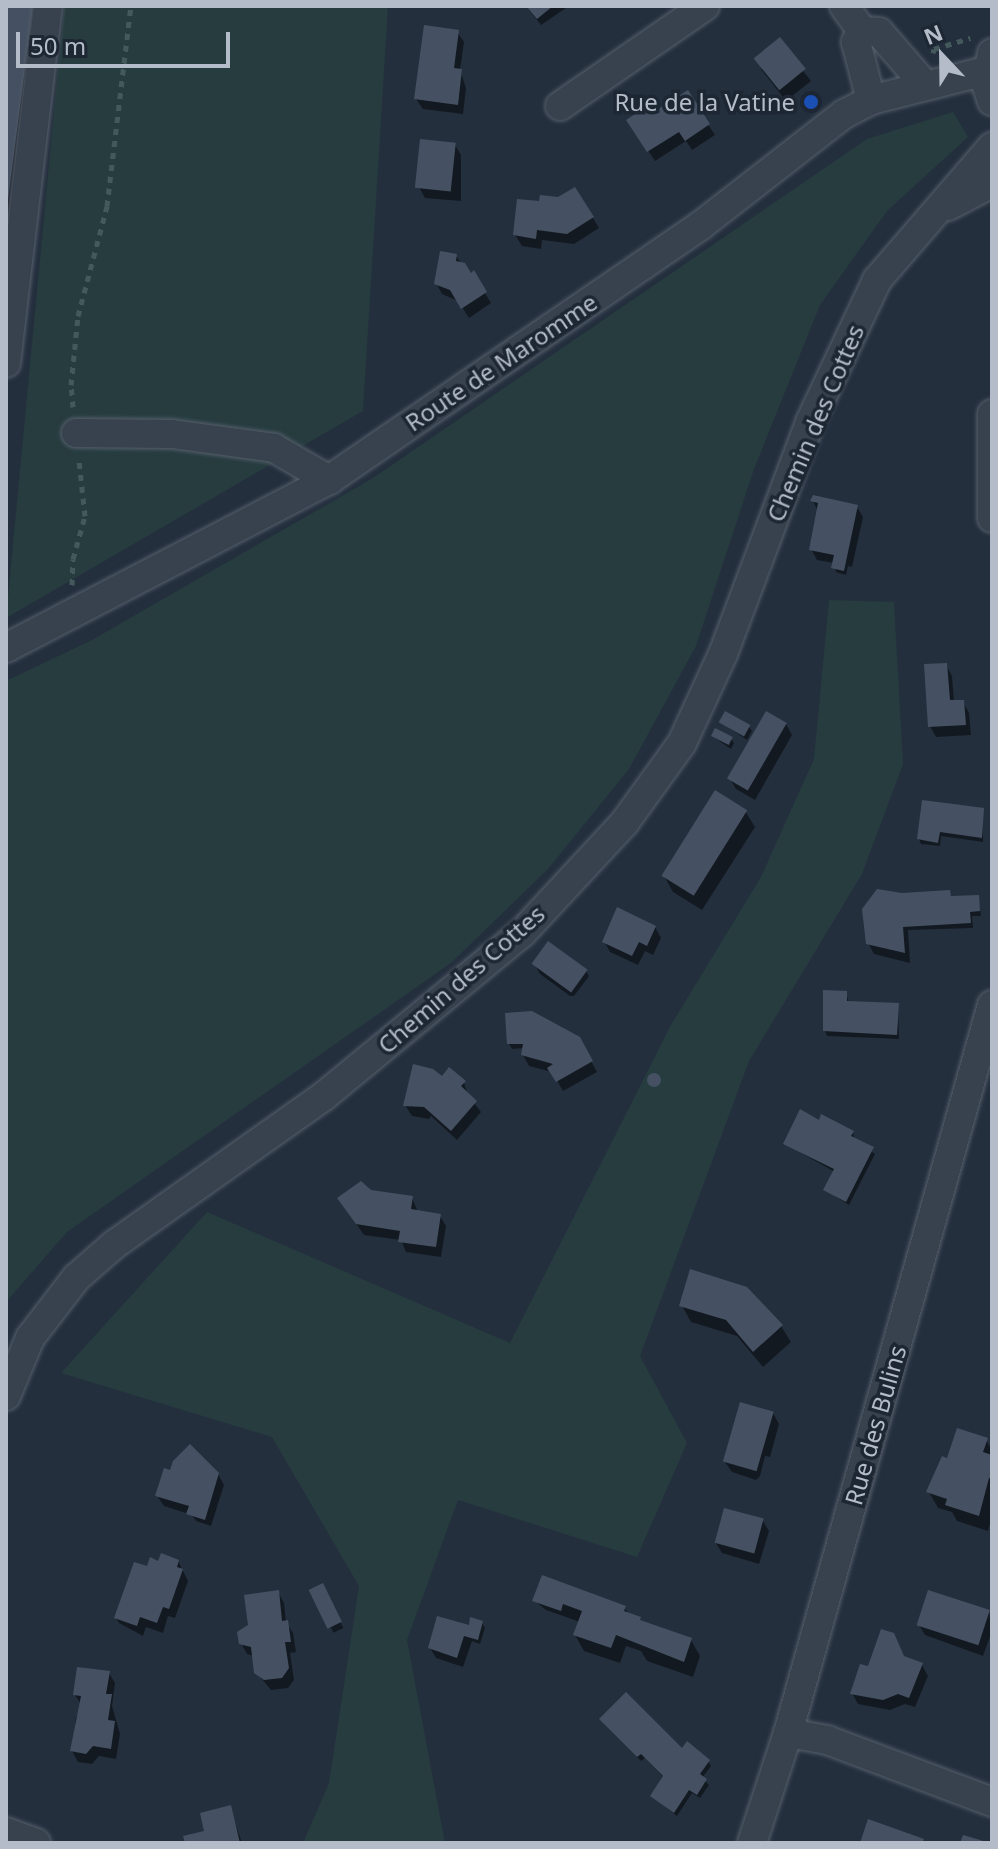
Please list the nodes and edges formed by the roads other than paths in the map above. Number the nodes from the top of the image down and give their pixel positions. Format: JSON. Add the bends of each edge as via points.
{"nodes":[{"id":1,"x":48,"y":6,"type":"edge"},
{"id":2,"x":705,"y":6,"type":"edge"},
{"id":3,"x":844,"y":6,"type":"edge"},
{"id":4,"x":862,"y":31,"type":"junction"},
{"id":5,"x":983,"y":54,"type":"edge"},
{"id":6,"x":924,"y":84,"type":"junction"},
{"id":7,"x":871,"y":100,"type":"junction"},
{"id":8,"x":992,"y":101,"type":"edge"},
{"id":9,"x":560,"y":106,"type":"dead end"},
{"id":10,"x":992,"y":147,"type":"edge"},
{"id":11,"x":992,"y":183,"type":"edge"},
{"id":12,"x":934,"y":214,"type":"junction"},
{"id":13,"x":6,"y":363,"type":"edge"},
{"id":14,"x":992,"y":414,"type":"edge"},
{"id":15,"x":76,"y":433,"type":"road end"},
{"id":16,"x":329,"y":480,"type":"junction"},
{"id":17,"x":992,"y":518,"type":"edge"},
{"id":18,"x":6,"y":648,"type":"edge"},
{"id":19,"x":992,"y":1005,"type":"edge"},
{"id":20,"x":6,"y":1396,"type":"edge"},
{"id":21,"x":788,"y":1733,"type":"junction"},
{"id":22,"x":992,"y":1802,"type":"edge"},
{"id":23,"x":6,"y":1832,"type":"edge"},
{"id":24,"x":36,"y":1843,"type":"edge"},
{"id":25,"x":752,"y":1843,"type":"edge"}],
"edges":[{"from":1,"to":13,"type":"street"},
{"from":2,"to":9,"type":"street"},
{"from":3,"to":4,"type":"street"},
{"from":4,"to":6,"type":"street","via":[[879,32]]},
{"from":4,"to":7,"type":"street","via":[[856,42]]},
{"from":5,"to":6,"type":"street","name":"Route de Maromme"},
{"from":5,"to":8,"type":"street"},
{"from":6,"to":7,"type":"street","name":"Route de Maromme"},
{"from":7,"to":16,"type":"street","name":"Route de Maromme","via":[[814,135],[783,165],[700,226]]},
{"from":10,"to":12,"type":"street","name":"Chemin des Cottes"},
{"from":11,"to":12,"type":"street","name":"Chemin des Cottes"},
{"from":12,"to":20,"type":"street","name":"Chemin des Cottes","via":[[877,280],[810,422],[723,654],[682,743],[625,822],[522,933],[324,1096],[115,1244],[76,1278],[30,1338]]},
{"from":14,"to":17,"type":"street"},
{"from":15,"to":16,"type":"street","via":[[172,434],[274,448]]},
{"from":16,"to":18,"type":"street","name":"Route de Maromme"},
{"from":19,"to":21,"type":"street","name":"Rue des Bulins"},
{"from":21,"to":22,"type":"street","via":[[827,1740]]},
{"from":21,"to":25,"type":"street","name":"Rue des Bulins"},
{"from":23,"to":24,"type":"street"}]}
